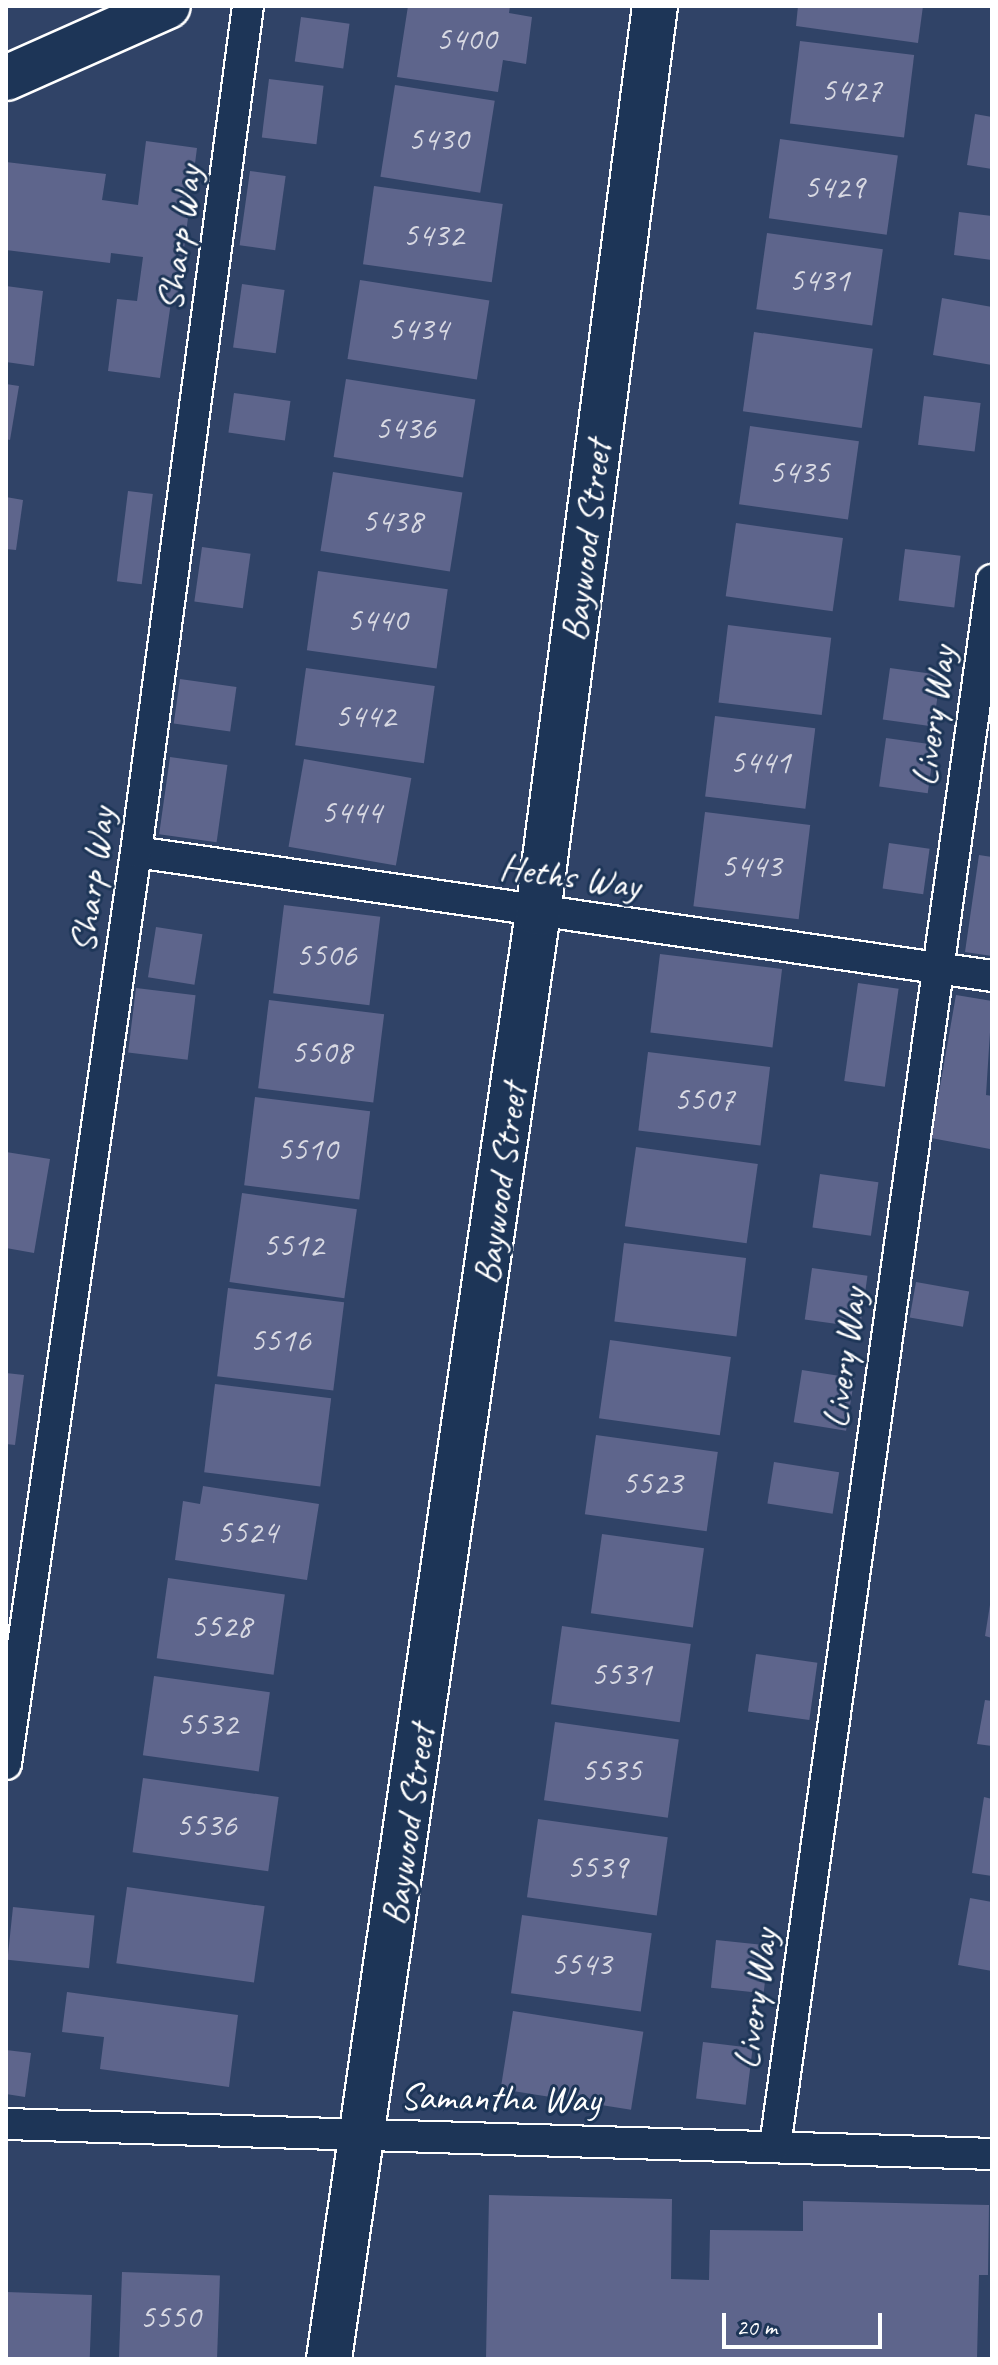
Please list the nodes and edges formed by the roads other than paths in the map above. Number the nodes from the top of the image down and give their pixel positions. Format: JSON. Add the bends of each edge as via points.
{"nodes":[{"id":1,"x":168,"y":6,"type":"edge"},
{"id":2,"x":248,"y":6,"type":"edge"},
{"id":3,"x":655,"y":6,"type":"edge"},
{"id":4,"x":6,"y":78,"type":"edge"},
{"id":5,"x":992,"y":580,"type":"edge"},
{"id":6,"x":136,"y":852,"type":"junction"},
{"id":7,"x":538,"y":913,"type":"junction"},
{"id":8,"x":939,"y":967,"type":"junction"},
{"id":9,"x":992,"y":976,"type":"edge"},
{"id":10,"x":6,"y":1764,"type":"edge"},
{"id":11,"x":6,"y":2124,"type":"edge"},
{"id":12,"x":364,"y":2135,"type":"junction"},
{"id":13,"x":775,"y":2146,"type":"junction"},
{"id":14,"x":992,"y":2154,"type":"edge"},
{"id":15,"x":329,"y":2359,"type":"edge"}],
"edges":[{"from":1,"to":4,"type":"street"},
{"from":2,"to":6,"type":"lane","name":"Sharp Way"},
{"from":3,"to":7,"type":"street","name":"Baywood Street"},
{"from":5,"to":8,"type":"lane","name":"Livery Way"},
{"from":6,"to":7,"type":"lane","name":"Heths Way"},
{"from":6,"to":10,"type":"lane","name":"Sharp Way"},
{"from":7,"to":8,"type":"lane","name":"Heths Way"},
{"from":7,"to":12,"type":"street","name":"Baywood Street"},
{"from":8,"to":9,"type":"lane","name":"Heths Way"},
{"from":8,"to":13,"type":"lane","name":"Livery Way"},
{"from":11,"to":12,"type":"lane","name":"Samantha Way"},
{"from":12,"to":13,"type":"lane","name":"Samantha Way"},
{"from":12,"to":15,"type":"street","name":"Baywood Street"},
{"from":13,"to":14,"type":"lane","name":"Samantha Way"}]}
